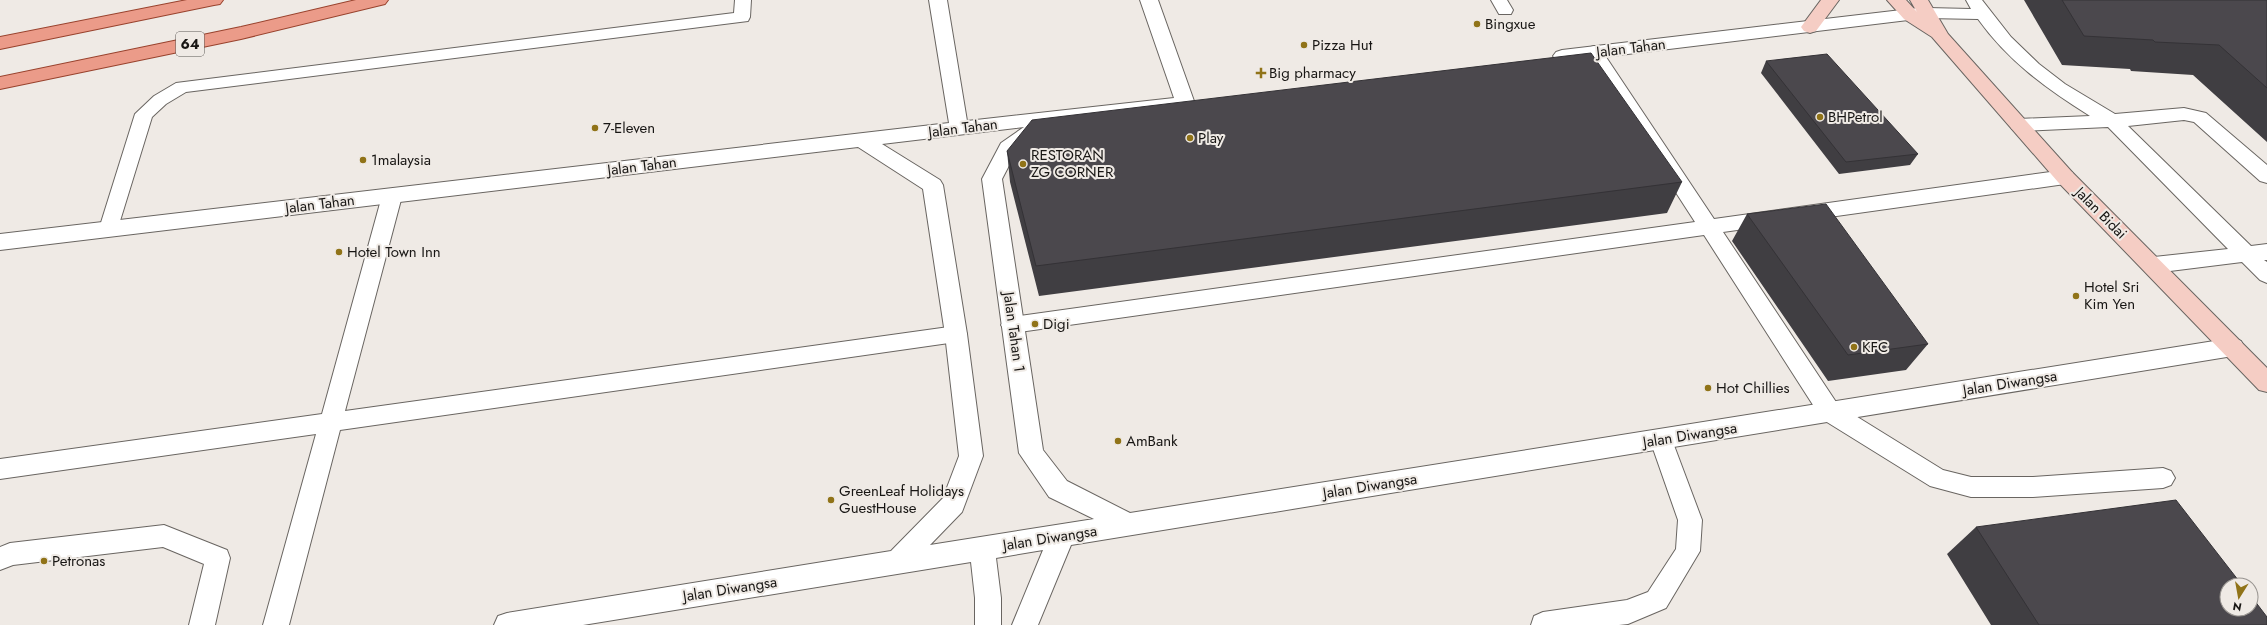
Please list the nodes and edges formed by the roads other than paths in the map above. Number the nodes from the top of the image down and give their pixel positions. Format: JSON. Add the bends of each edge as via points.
{"nodes":[{"id":1,"x":214,"y":0,"type":"edge"},
{"id":2,"x":379,"y":0,"type":"edge"},
{"id":3,"x":743,"y":0,"type":"edge"},
{"id":4,"x":938,"y":0,"type":"edge"},
{"id":5,"x":1149,"y":0,"type":"edge"},
{"id":6,"x":1830,"y":0,"type":"edge"},
{"id":7,"x":1896,"y":0,"type":"edge"},
{"id":8,"x":1978,"y":7,"type":"edge"},
{"id":9,"x":1919,"y":9,"type":"edge"},
{"id":10,"x":1810,"y":27,"type":"junction"},
{"id":11,"x":0,"y":43,"type":"edge"},
{"id":12,"x":1594,"y":52,"type":"junction"},
{"id":13,"x":1547,"y":58,"type":"edge"},
{"id":14,"x":32,"y":76,"type":"junction"},
{"id":15,"x":0,"y":83,"type":"edge"},
{"id":16,"x":0,"y":94,"type":"edge"},
{"id":17,"x":1055,"y":117,"type":"junction"},
{"id":18,"x":2112,"y":121,"type":"junction"},
{"id":19,"x":2019,"y":125,"type":"junction"},
{"id":20,"x":959,"y":128,"type":"junction"},
{"id":21,"x":861,"y":140,"type":"junction"},
{"id":22,"x":2066,"y":176,"type":"junction"},
{"id":23,"x":2267,"y":176,"type":"edge"},
{"id":24,"x":392,"y":196,"type":"junction"},
{"id":25,"x":1708,"y":227,"type":"junction"},
{"id":26,"x":109,"y":229,"type":"junction"},
{"id":27,"x":0,"y":242,"type":"edge"},
{"id":28,"x":2267,"y":252,"type":"edge"},
{"id":29,"x":2247,"y":255,"type":"junction"},
{"id":30,"x":2154,"y":265,"type":"junction"},
{"id":31,"x":2267,"y":275,"type":"edge"},
{"id":32,"x":1012,"y":325,"type":"junction"},
{"id":33,"x":956,"y":334,"type":"junction"},
{"id":34,"x":2233,"y":347,"type":"junction"},
{"id":35,"x":2267,"y":383,"type":"edge"},
{"id":36,"x":1830,"y":412,"type":"junction"},
{"id":37,"x":331,"y":423,"type":"junction"},
{"id":38,"x":1660,"y":440,"type":"junction"},
{"id":39,"x":0,"y":469,"type":"edge"},
{"id":40,"x":2163,"y":478,"type":"dead end"},
{"id":41,"x":1129,"y":525,"type":"junction"},
{"id":42,"x":1062,"y":536,"type":"junction"},
{"id":43,"x":982,"y":548,"type":"junction"},
{"id":44,"x":0,"y":559,"type":"edge"},
{"id":45,"x":898,"y":562,"type":"junction"},
{"id":46,"x":1543,"y":624,"type":"dead end"},
{"id":47,"x":202,"y":625,"type":"edge"},
{"id":48,"x":276,"y":625,"type":"edge"},
{"id":49,"x":507,"y":625,"type":"edge"},
{"id":50,"x":988,"y":625,"type":"edge"},
{"id":51,"x":1025,"y":625,"type":"edge"}],
"edges":[{"from":1,"to":11,"type":"main road"},
{"from":2,"to":14,"type":"main road","number":"64","via":[[241,33]]},
{"from":3,"to":26,"type":"lane","via":[[742,17],[182,87],[160,100],[144,114]]},
{"from":4,"to":20,"type":"street"},
{"from":5,"to":17,"type":"street","name":"Jalan Tahan","via":[[1193,100]]},
{"from":6,"to":10,"type":"street"},
{"from":7,"to":9,"type":"street","name":"Jalan Bidai"},
{"from":8,"to":9,"type":"lane"},
{"from":8,"to":18,"type":"lane","via":[[2004,39],[2042,76]]},
{"from":9,"to":10,"type":"street","name":"Jalan Tahan"},
{"from":9,"to":19,"type":"street","name":"Jalan Bidai"},
{"from":10,"to":12,"type":"street","name":"Jalan Tahan"},
{"from":12,"to":13,"type":"street","name":"Jalan Tahan"},
{"from":12,"to":25,"type":"lane"},
{"from":14,"to":15,"type":"main road","number":"64"},
{"from":14,"to":16,"type":"main road"},
{"from":17,"to":20,"type":"street","name":"Jalan Tahan"},
{"from":17,"to":32,"type":"street","name":"Jalan Tahan 1","via":[[1008,148],[992,179]]},
{"from":18,"to":19,"type":"lane"},
{"from":18,"to":23,"type":"lane","via":[[2184,114],[2200,117]]},
{"from":18,"to":29,"type":"lane"},
{"from":19,"to":22,"type":"street","name":"Jalan Bidai"},
{"from":20,"to":21,"type":"street","name":"Jalan Tahan"},
{"from":21,"to":24,"type":"street","name":"Jalan Tahan"},
{"from":21,"to":33,"type":"street","via":[[933,185]]},
{"from":22,"to":25,"type":"lane"},
{"from":22,"to":30,"type":"street","name":"Jalan Bidai"},
{"from":24,"to":26,"type":"street","name":"Jalan Tahan"},
{"from":24,"to":37,"type":"lane"},
{"from":25,"to":32,"type":"lane"},
{"from":25,"to":36,"type":"lane"},
{"from":26,"to":27,"type":"street","name":"Jalan Tahan"},
{"from":28,"to":29,"type":"lane"},
{"from":29,"to":30,"type":"lane"},
{"from":29,"to":31,"type":"lane"},
{"from":30,"to":34,"type":"street","name":"Jalan Bidai"},
{"from":32,"to":41,"type":"street","name":"Jalan Tahan 1","via":[[1031,453],[1058,488]]},
{"from":33,"to":37,"type":"lane"},
{"from":33,"to":45,"type":"street","via":[[971,456],[954,504]]},
{"from":34,"to":35,"type":"street","name":"Jalan Bidai"},
{"from":34,"to":36,"type":"street","name":"Jalan Diwangsa"},
{"from":36,"to":38,"type":"street","name":"Jalan Diwangsa"},
{"from":36,"to":40,"type":"lane","via":[[1900,458],[1938,479],[1971,487],[2033,487]]},
{"from":37,"to":39,"type":"lane"},
{"from":37,"to":48,"type":"lane"},
{"from":38,"to":41,"type":"street","name":"Jalan Diwangsa"},
{"from":38,"to":46,"type":"lane","via":[[1690,520],[1688,551],[1665,588],[1657,600],[1628,612]]},
{"from":41,"to":42,"type":"street","name":"Jalan Diwangsa"},
{"from":42,"to":43,"type":"street","name":"Jalan Diwangsa"},
{"from":42,"to":51,"type":"street"},
{"from":43,"to":45,"type":"street","name":"Jalan Diwangsa"},
{"from":43,"to":50,"type":"street","via":[[988,598]]},
{"from":44,"to":47,"type":"lane","via":[[10,554],[164,536],[218,558]]},
{"from":45,"to":49,"type":"street","name":"Jalan Diwangsa"}]}
